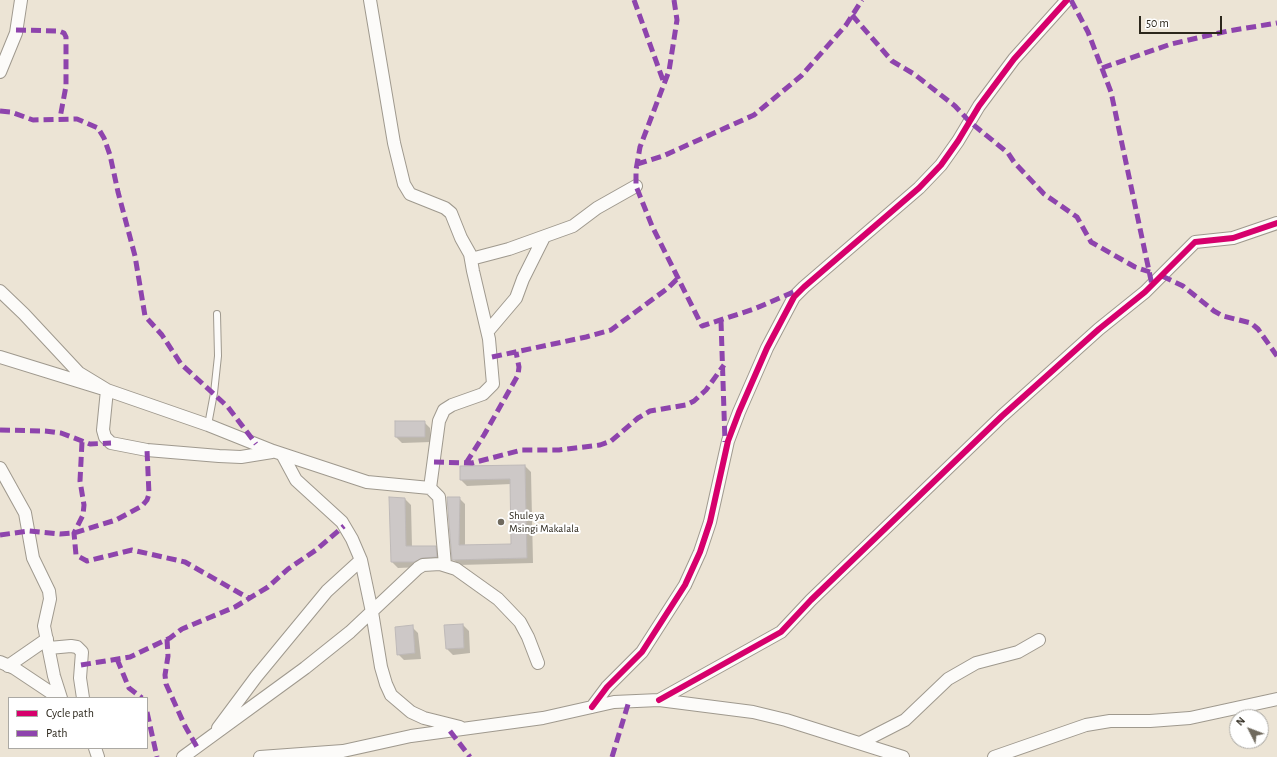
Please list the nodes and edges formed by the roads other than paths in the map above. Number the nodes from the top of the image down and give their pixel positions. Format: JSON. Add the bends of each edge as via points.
{"nodes":[{"id":1,"x":21,"y":0,"type":"edge"},
{"id":2,"x":370,"y":0,"type":"edge"},
{"id":3,"x":1067,"y":0,"type":"edge"},
{"id":4,"x":0,"y":72,"type":"edge"},
{"id":5,"x":636,"y":186,"type":"dead end"},
{"id":6,"x":1277,"y":222,"type":"edge"},
{"id":7,"x":544,"y":237,"type":"junction"},
{"id":8,"x":471,"y":259,"type":"junction"},
{"id":9,"x":0,"y":291,"type":"edge"},
{"id":10,"x":217,"y":314,"type":"dead end"},
{"id":11,"x":488,"y":331,"type":"junction"},
{"id":12,"x":0,"y":357,"type":"edge"},
{"id":13,"x":107,"y":390,"type":"junction"},
{"id":14,"x":208,"y":425,"type":"junction"},
{"id":15,"x":278,"y":453,"type":"junction"},
{"id":16,"x":0,"y":468,"type":"edge"},
{"id":17,"x":430,"y":488,"type":"junction"},
{"id":18,"x":360,"y":560,"type":"junction"},
{"id":19,"x":445,"y":565,"type":"junction"},
{"id":20,"x":372,"y":612,"type":"junction"},
{"id":21,"x":1039,"y":640,"type":"dead end"},
{"id":22,"x":48,"y":643,"type":"junction"},
{"id":23,"x":538,"y":663,"type":"dead end"},
{"id":24,"x":4,"y":664,"type":"edge"},
{"id":25,"x":58,"y":697,"type":"edge"},
{"id":26,"x":60,"y":697,"type":"edge"},
{"id":27,"x":83,"y":697,"type":"edge"},
{"id":28,"x":1277,"y":699,"type":"edge"},
{"id":29,"x":659,"y":700,"type":"junction"},
{"id":30,"x":592,"y":707,"type":"junction"},
{"id":31,"x":467,"y":729,"type":"junction"},
{"id":32,"x":209,"y":739,"type":"junction"},
{"id":33,"x":860,"y":743,"type":"junction"},
{"id":34,"x":318,"y":755,"type":"edge"},
{"id":35,"x":183,"y":757,"type":"edge"},
{"id":36,"x":260,"y":757,"type":"edge"},
{"id":37,"x":903,"y":757,"type":"edge"},
{"id":38,"x":994,"y":757,"type":"edge"}],
"edges":[{"from":1,"to":4,"type":"street","via":[[16,33]]},
{"from":2,"to":8,"type":"street","via":[[392,135],[404,184],[410,194],[445,208],[451,213]]},
{"from":3,"to":30,"type":"street","via":[[1014,59],[979,106],[941,165],[920,188],[794,298],[739,412],[728,441],[710,522],[685,585],[642,652],[607,687]]},
{"from":5,"to":7,"type":"street","via":[[573,226]]},
{"from":6,"to":29,"type":"street","via":[[1233,238],[1195,242],[1145,292],[1098,330],[1002,416],[781,632]]},
{"from":7,"to":8,"type":"street"},
{"from":7,"to":11,"type":"street","via":[[516,298]]},
{"from":8,"to":11,"type":"street"},
{"from":9,"to":13,"type":"street","via":[[79,373]]},
{"from":10,"to":14,"type":"lane","via":[[218,356]]},
{"from":11,"to":17,"type":"street","via":[[493,384],[483,394],[444,410],[439,421]]},
{"from":12,"to":13,"type":"street"},
{"from":13,"to":14,"type":"street"},
{"from":13,"to":15,"type":"street","via":[[103,430],[111,443],[147,450],[219,456],[241,457]]},
{"from":14,"to":15,"type":"street"},
{"from":15,"to":17,"type":"street","via":[[367,482]]},
{"from":15,"to":18,"type":"street","via":[[296,480],[342,522]]},
{"from":16,"to":22,"type":"street","via":[[25,513],[34,558],[49,591],[44,626]]},
{"from":17,"to":19,"type":"street","via":[[439,497]]},
{"from":18,"to":20,"type":"street"},
{"from":18,"to":32,"type":"street","via":[[327,591]]},
{"from":19,"to":20,"type":"street","via":[[430,564],[418,568]]},
{"from":19,"to":23,"type":"street","via":[[456,569],[498,598],[520,622]]},
{"from":20,"to":31,"type":"street","via":[[381,667],[391,695],[411,712],[424,718]]},
{"from":20,"to":32,"type":"street","via":[[305,668]]},
{"from":21,"to":33,"type":"street","via":[[1006,656],[976,663],[948,679],[905,720]]},
{"from":22,"to":24,"type":"street"},
{"from":22,"to":26,"type":"street"},
{"from":22,"to":27,"type":"street","via":[[77,647],[82,652],[80,678]]},
{"from":24,"to":25,"type":"street"},
{"from":28,"to":38,"type":"street","via":[[1190,718],[1110,721],[1086,725]]},
{"from":29,"to":30,"type":"street","via":[[614,702]]},
{"from":29,"to":33,"type":"street","via":[[760,714]]},
{"from":30,"to":31,"type":"street","via":[[543,718]]},
{"from":31,"to":34,"type":"street","via":[[411,736],[343,752]]},
{"from":32,"to":35,"type":"street"},
{"from":33,"to":37,"type":"street"},
{"from":34,"to":36,"type":"street"}]}
